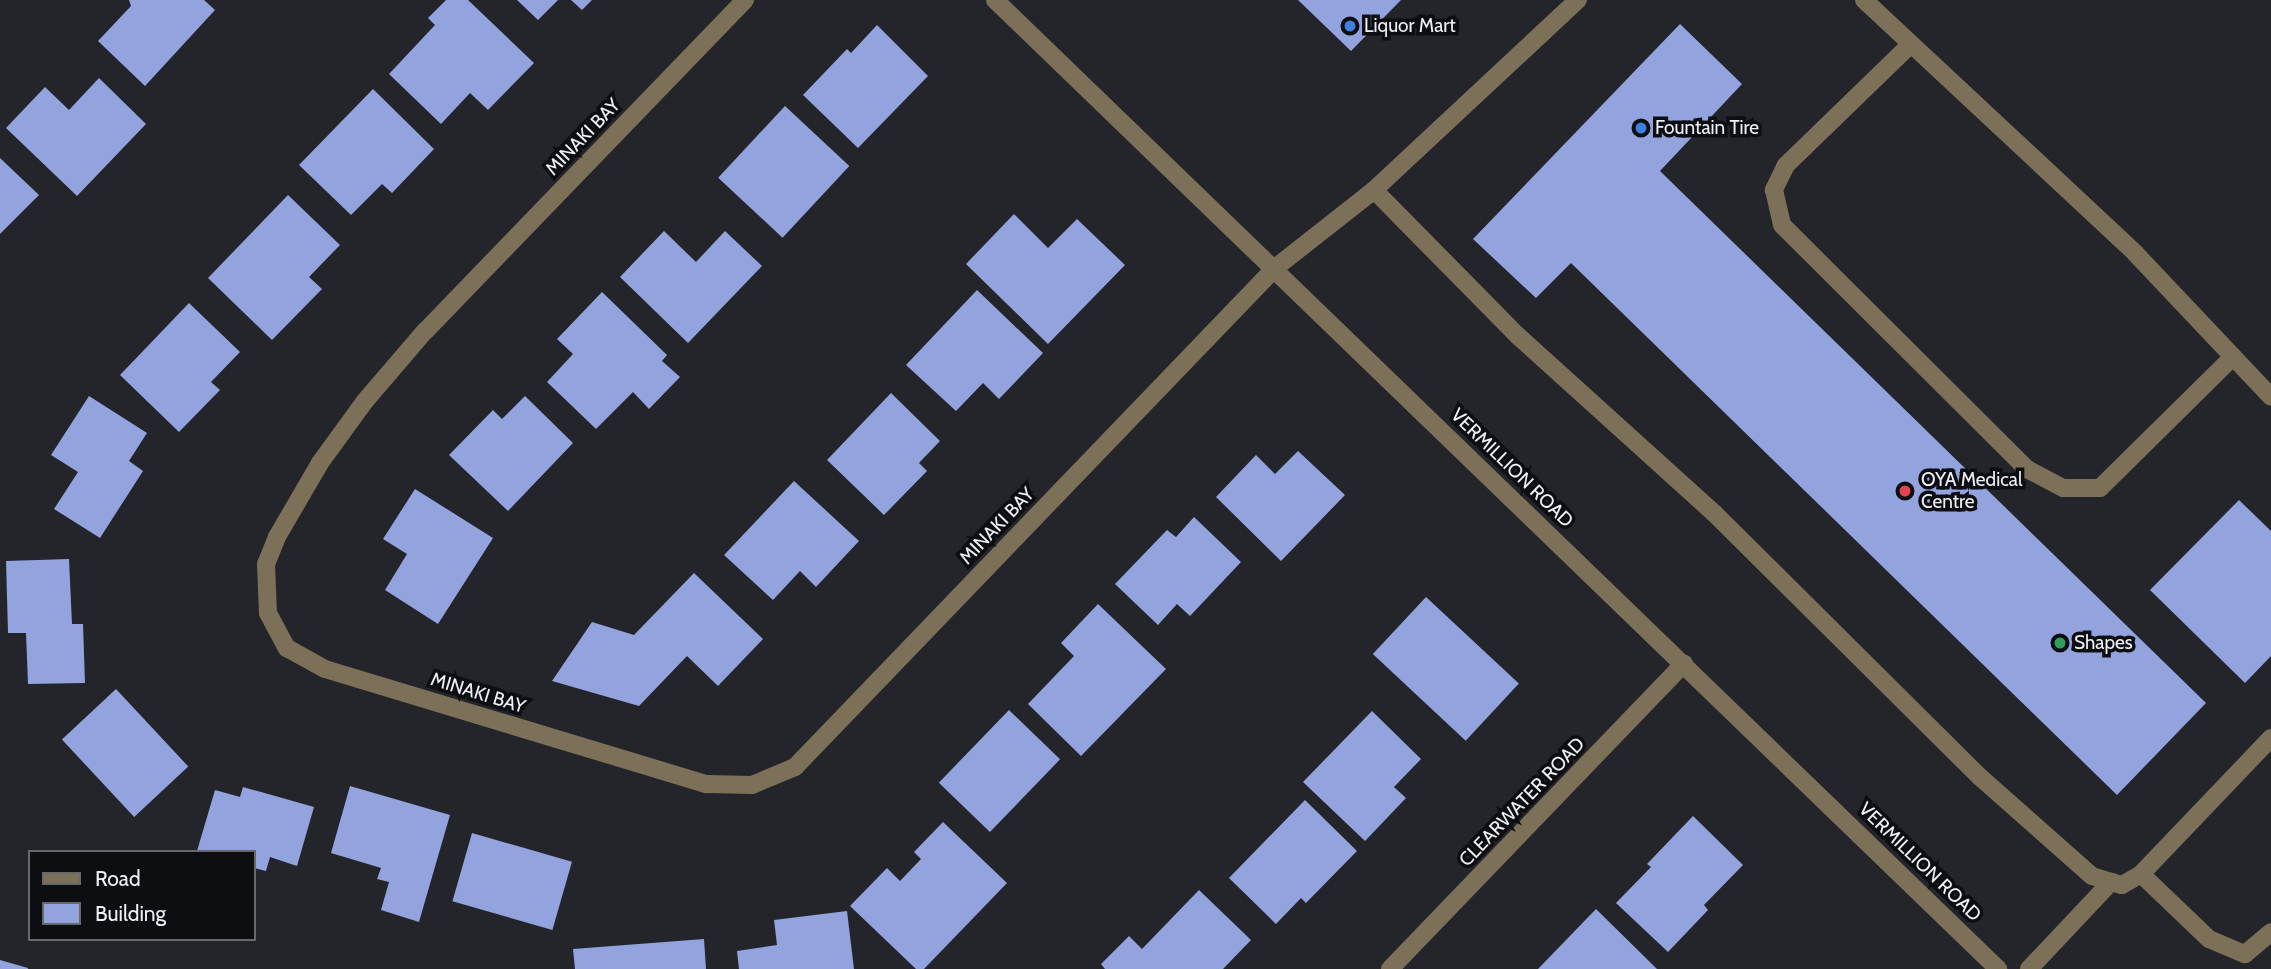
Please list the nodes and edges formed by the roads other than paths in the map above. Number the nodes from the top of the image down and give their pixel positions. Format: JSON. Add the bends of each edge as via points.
{"nodes":[{"id":1,"x":745,"y":0,"type":"edge"},
{"id":2,"x":995,"y":0,"type":"edge"},
{"id":3,"x":1578,"y":0,"type":"edge"},
{"id":4,"x":1864,"y":0,"type":"edge"},
{"id":5,"x":1911,"y":44,"type":"junction"},
{"id":6,"x":1374,"y":190,"type":"junction"},
{"id":7,"x":1275,"y":268,"type":"junction"},
{"id":8,"x":2233,"y":357,"type":"junction"},
{"id":9,"x":2271,"y":397,"type":"edge"},
{"id":10,"x":1684,"y":663,"type":"junction"},
{"id":11,"x":2271,"y":738,"type":"edge"},
{"id":12,"x":2141,"y":874,"type":"junction"},
{"id":13,"x":2111,"y":882,"type":"junction"},
{"id":14,"x":2271,"y":932,"type":"edge"},
{"id":15,"x":1390,"y":969,"type":"edge"},
{"id":16,"x":1998,"y":969,"type":"edge"},
{"id":17,"x":2029,"y":969,"type":"edge"}],
"edges":[{"from":1,"to":7,"type":"street","name":"MINAKI BAY","via":[[425,331],[320,463],[266,564],[268,613],[287,648],[325,670],[694,780],[752,785],[795,767]]},
{"from":2,"to":7,"type":"street","name":"VERMILLION ROAD"},
{"from":3,"to":6,"type":"street","name":"MINAKI BAY"},
{"from":4,"to":5,"type":"street"},
{"from":5,"to":8,"type":"street","via":[[2135,253]]},
{"from":5,"to":8,"type":"street","via":[[1786,165],[1774,190],[1782,225],[2027,469],[2063,488],[2100,488]]},
{"from":6,"to":7,"type":"street","name":"MINAKI BAY"},
{"from":6,"to":13,"type":"street","via":[[1518,336],[1714,513],[1980,777],[2092,876]]},
{"from":7,"to":10,"type":"street","name":"VERMILLION ROAD"},
{"from":8,"to":9,"type":"street"},
{"from":10,"to":15,"type":"street","name":"CLEARWATER ROAD"},
{"from":10,"to":16,"type":"street","name":"VERMILLION ROAD"},
{"from":11,"to":12,"type":"street"},
{"from":12,"to":13,"type":"street","via":[[2122,886]]},
{"from":12,"to":14,"type":"street","via":[[2209,939],[2245,954]]},
{"from":13,"to":17,"type":"street"}]}
